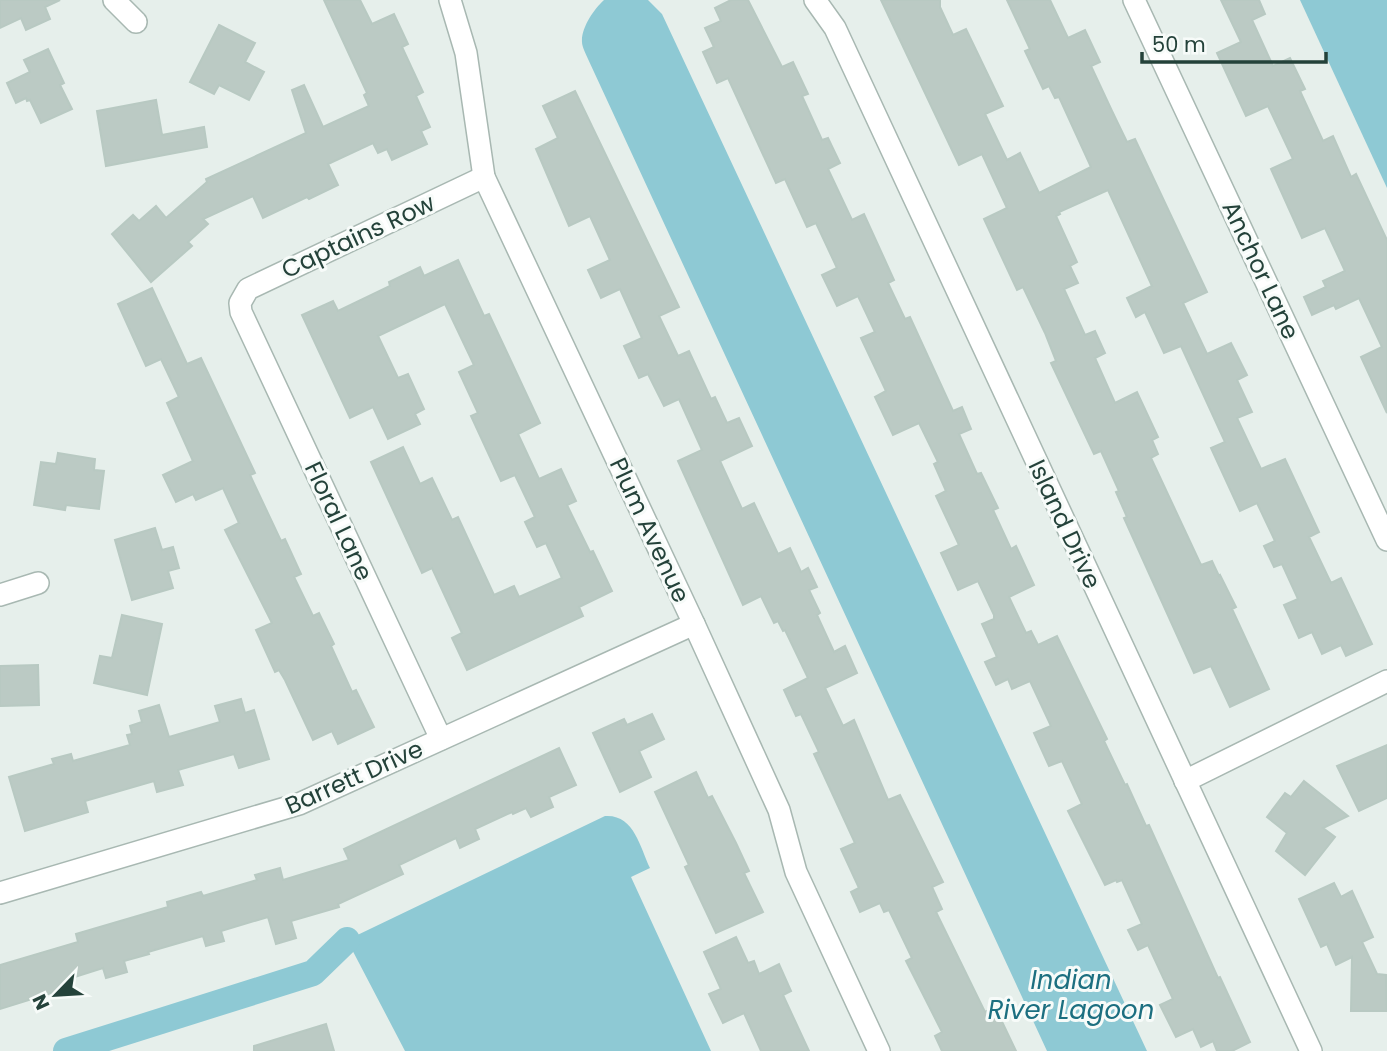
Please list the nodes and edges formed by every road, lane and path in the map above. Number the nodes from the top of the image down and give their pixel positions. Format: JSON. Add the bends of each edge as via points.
{"nodes":[{"id":1,"x":114,"y":0,"type":"edge"},
{"id":2,"x":450,"y":0,"type":"edge"},
{"id":3,"x":815,"y":0,"type":"edge"},
{"id":4,"x":1134,"y":0,"type":"edge"},
{"id":5,"x":136,"y":22,"type":"dead end"},
{"id":6,"x":484,"y":177,"type":"junction"},
{"id":7,"x":240,"y":303,"type":"joint"},
{"id":8,"x":1387,"y":540,"type":"edge"},
{"id":9,"x":38,"y":583,"type":"dead end"},
{"id":10,"x":0,"y":595,"type":"edge"},
{"id":11,"x":695,"y":624,"type":"junction"},
{"id":12,"x":1387,"y":681,"type":"edge"},
{"id":13,"x":441,"y":739,"type":"junction"},
{"id":14,"x":1185,"y":780,"type":"junction"},
{"id":15,"x":0,"y":893,"type":"edge"},
{"id":16,"x":879,"y":1051,"type":"edge"},
{"id":17,"x":1311,"y":1051,"type":"edge"}],
"edges":[{"from":1,"to":5,"type":"street"},
{"from":2,"to":6,"type":"street","name":"Plum Avenue","via":[[466,53]]},
{"from":3,"to":14,"type":"street","name":"Island Drive","via":[[835,28]]},
{"from":4,"to":8,"type":"street","name":"Anchor Lane"},
{"from":6,"to":7,"type":"street","name":"Captains Row","via":[[248,289]]},
{"from":6,"to":11,"type":"street","name":"Plum Avenue"},
{"from":7,"to":13,"type":"street","name":"Floral Lane"},
{"from":9,"to":10,"type":"street"},
{"from":11,"to":13,"type":"street","name":"Barrett Drive"},
{"from":11,"to":16,"type":"street","name":"Plum Avenue","via":[[779,810],[796,872]]},
{"from":12,"to":14,"type":"street"},
{"from":13,"to":15,"type":"street","name":"Barrett Drive","via":[[299,804]]},
{"from":14,"to":17,"type":"street","name":"Island Drive"}]}
